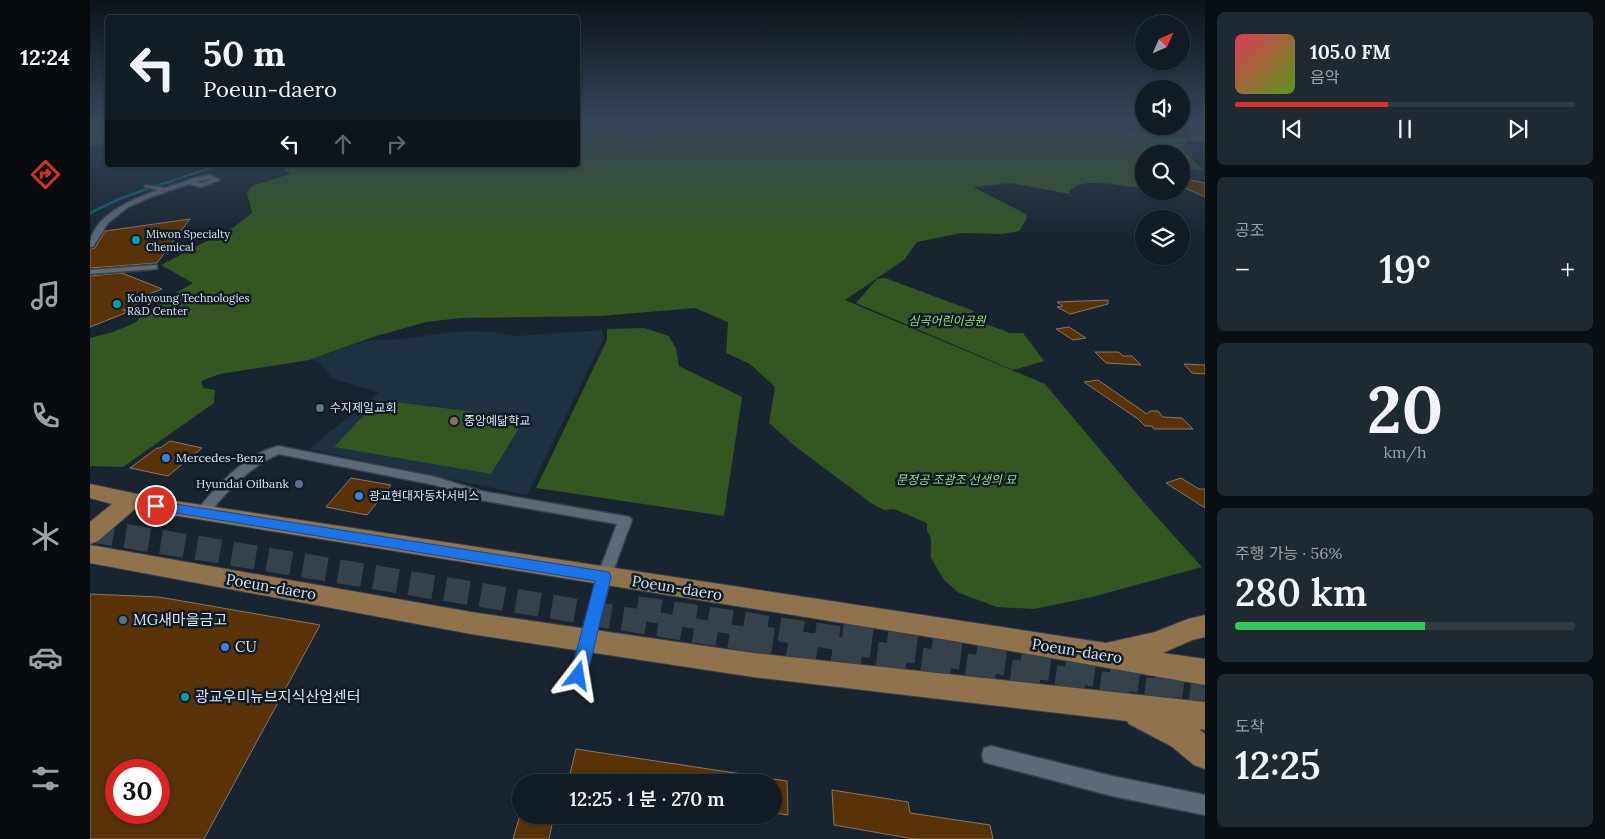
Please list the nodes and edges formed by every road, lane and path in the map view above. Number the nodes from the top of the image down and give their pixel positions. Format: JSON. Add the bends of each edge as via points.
{"nodes":[{"id":1,"x":195,"y":183,"type":"dead end"},
{"id":2,"x":147,"y":186,"type":"dead end"},
{"id":3,"x":171,"y":189,"type":"junction"},
{"id":4,"x":90,"y":245,"type":"edge"},
{"id":5,"x":154,"y":267,"type":"dead end"},
{"id":6,"x":90,"y":272,"type":"edge"},
{"id":7,"x":90,"y":491,"type":"edge"},
{"id":8,"x":130,"y":501,"type":"junction"},
{"id":9,"x":202,"y":513,"type":"junction"},
{"id":10,"x":90,"y":535,"type":"edge"},
{"id":11,"x":90,"y":554,"type":"edge"},
{"id":12,"x":604,"y":577,"type":"junction"},
{"id":13,"x":1205,"y":626,"type":"edge"},
{"id":14,"x":587,"y":641,"type":"junction"},
{"id":15,"x":1104,"y":655,"type":"junction"},
{"id":16,"x":1205,"y":672,"type":"edge"},
{"id":17,"x":578,"y":676,"type":"dead end"},
{"id":18,"x":1124,"y":707,"type":"junction"},
{"id":19,"x":1205,"y":716,"type":"edge"},
{"id":20,"x":1205,"y":754,"type":"edge"},
{"id":21,"x":991,"y":755,"type":"dead end"},
{"id":22,"x":1205,"y":805,"type":"edge"}],
"edges":[{"from":1,"to":3,"type":"street"},
{"from":2,"to":3,"type":"street"},
{"from":3,"to":4,"type":"street","via":[[117,212],[107,220]]},
{"from":5,"to":6,"type":"street"},
{"from":7,"to":8,"type":"main road","name":"Poeun-daero"},
{"from":8,"to":9,"type":"main road","name":"Poeun-daero"},
{"from":8,"to":10,"type":"main road"},
{"from":9,"to":12,"type":"main road","name":"Poeun-daero"},
{"from":9,"to":12,"type":"street","via":[[226,483],[262,456],[278,450],[436,481],[480,495],[625,520]]},
{"from":11,"to":14,"type":"main road","name":"Poeun-daero"},
{"from":12,"to":14,"type":"street"},
{"from":12,"to":15,"type":"main road","name":"Poeun-daero"},
{"from":13,"to":15,"type":"main road","via":[[1157,643]]},
{"from":14,"to":17,"type":"street"},
{"from":14,"to":18,"type":"main road","name":"Poeun-daero","via":[[753,665]]},
{"from":15,"to":16,"type":"main road","name":"Poeun-daero"},
{"from":18,"to":19,"type":"main road","name":"Poeun-daero"},
{"from":18,"to":20,"type":"main road","via":[[1182,735]]},
{"from":21,"to":22,"type":"street","via":[[1112,786]]}]}
